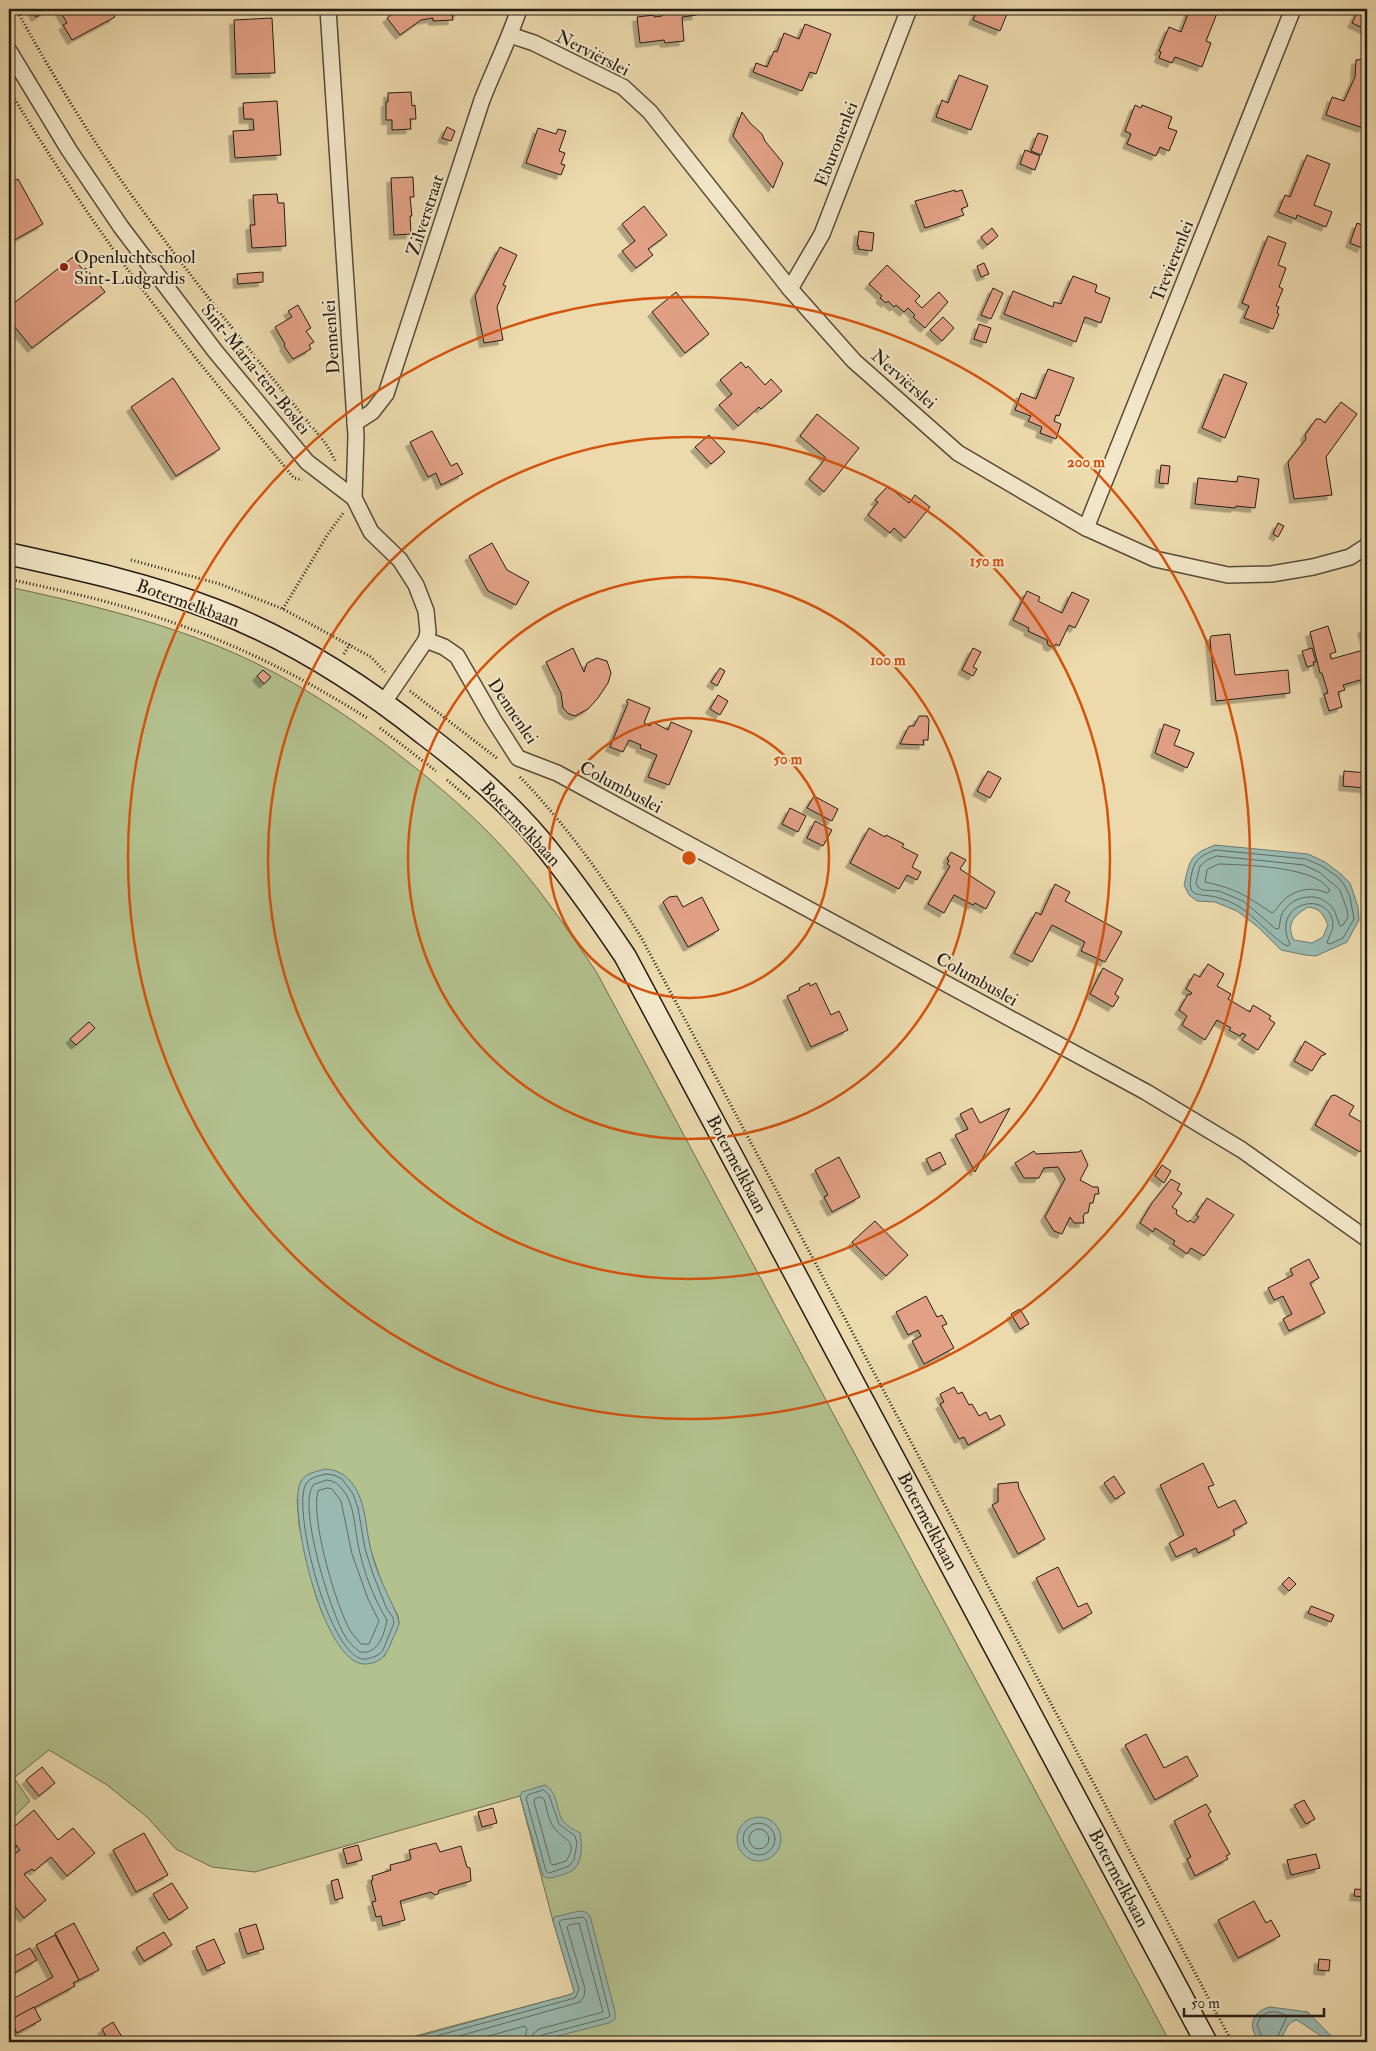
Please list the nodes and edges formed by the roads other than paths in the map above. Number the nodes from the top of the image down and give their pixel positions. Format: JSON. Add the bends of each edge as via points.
{"nodes":[{"id":1,"x":328,"y":9,"type":"edge"},
{"id":2,"x":519,"y":9,"type":"edge"},
{"id":3,"x":909,"y":9,"type":"edge"},
{"id":4,"x":1293,"y":9,"type":"edge"},
{"id":5,"x":510,"y":35,"type":"junction"},
{"id":6,"x":9,"y":51,"type":"edge"},
{"id":7,"x":790,"y":289,"type":"junction"},
{"id":8,"x":356,"y":423,"type":"junction"},
{"id":9,"x":354,"y":498,"type":"junction"},
{"id":10,"x":1086,"y":528,"type":"junction"},
{"id":11,"x":1367,"y":546,"type":"edge"},
{"id":12,"x":9,"y":554,"type":"edge"},
{"id":13,"x":426,"y":640,"type":"junction"},
{"id":14,"x":384,"y":702,"type":"junction"},
{"id":15,"x":556,"y":773,"type":"joint"},
{"id":16,"x":1367,"y":1239,"type":"edge"},
{"id":17,"x":1206,"y":2042,"type":"edge"}],
"edges":[{"from":1,"to":8,"type":"street","name":"Dennenlei"},
{"from":2,"to":5,"type":"street","name":"Zilverstraat"},
{"from":3,"to":7,"type":"street","name":"Eburonenlei","via":[[822,234]]},
{"from":4,"to":10,"type":"street","name":"Trevierenlei"},
{"from":5,"to":7,"type":"street","name":"Nerviërslei","via":[[534,43],[623,87],[650,112]]},
{"from":5,"to":8,"type":"street","name":"Zilverstraat","via":[[482,100],[386,394],[372,412]]},
{"from":6,"to":9,"type":"street","name":"Sint-Maria-ten-Boslei","via":[[69,150],[121,227],[216,351],[307,462]]},
{"from":7,"to":10,"type":"street","name":"Nerviërslei","via":[[854,360],[958,453]]},
{"from":8,"to":9,"type":"street","name":"Dennenlei"},
{"from":9,"to":13,"type":"street","name":"Dennenlei","via":[[372,532],[400,560],[416,585],[426,611]]},
{"from":10,"to":11,"type":"street","name":"Nerviërslei","via":[[1155,559],[1228,575],[1271,574],[1312,567],[1350,557]]},
{"from":12,"to":14,"type":"main road","name":"Botermelkbaan","via":[[147,586],[216,610],[267,632],[335,669]]},
{"from":13,"to":14,"type":"street"},
{"from":13,"to":15,"type":"street","name":"Dennenlei","via":[[444,646],[457,656],[518,758]]},
{"from":14,"to":17,"type":"main road","name":"Botermelkbaan","via":[[459,760],[538,838],[584,894],[625,956]]},
{"from":15,"to":16,"type":"street","name":"Columbuslei","via":[[1146,1092],[1242,1150]]}]}
